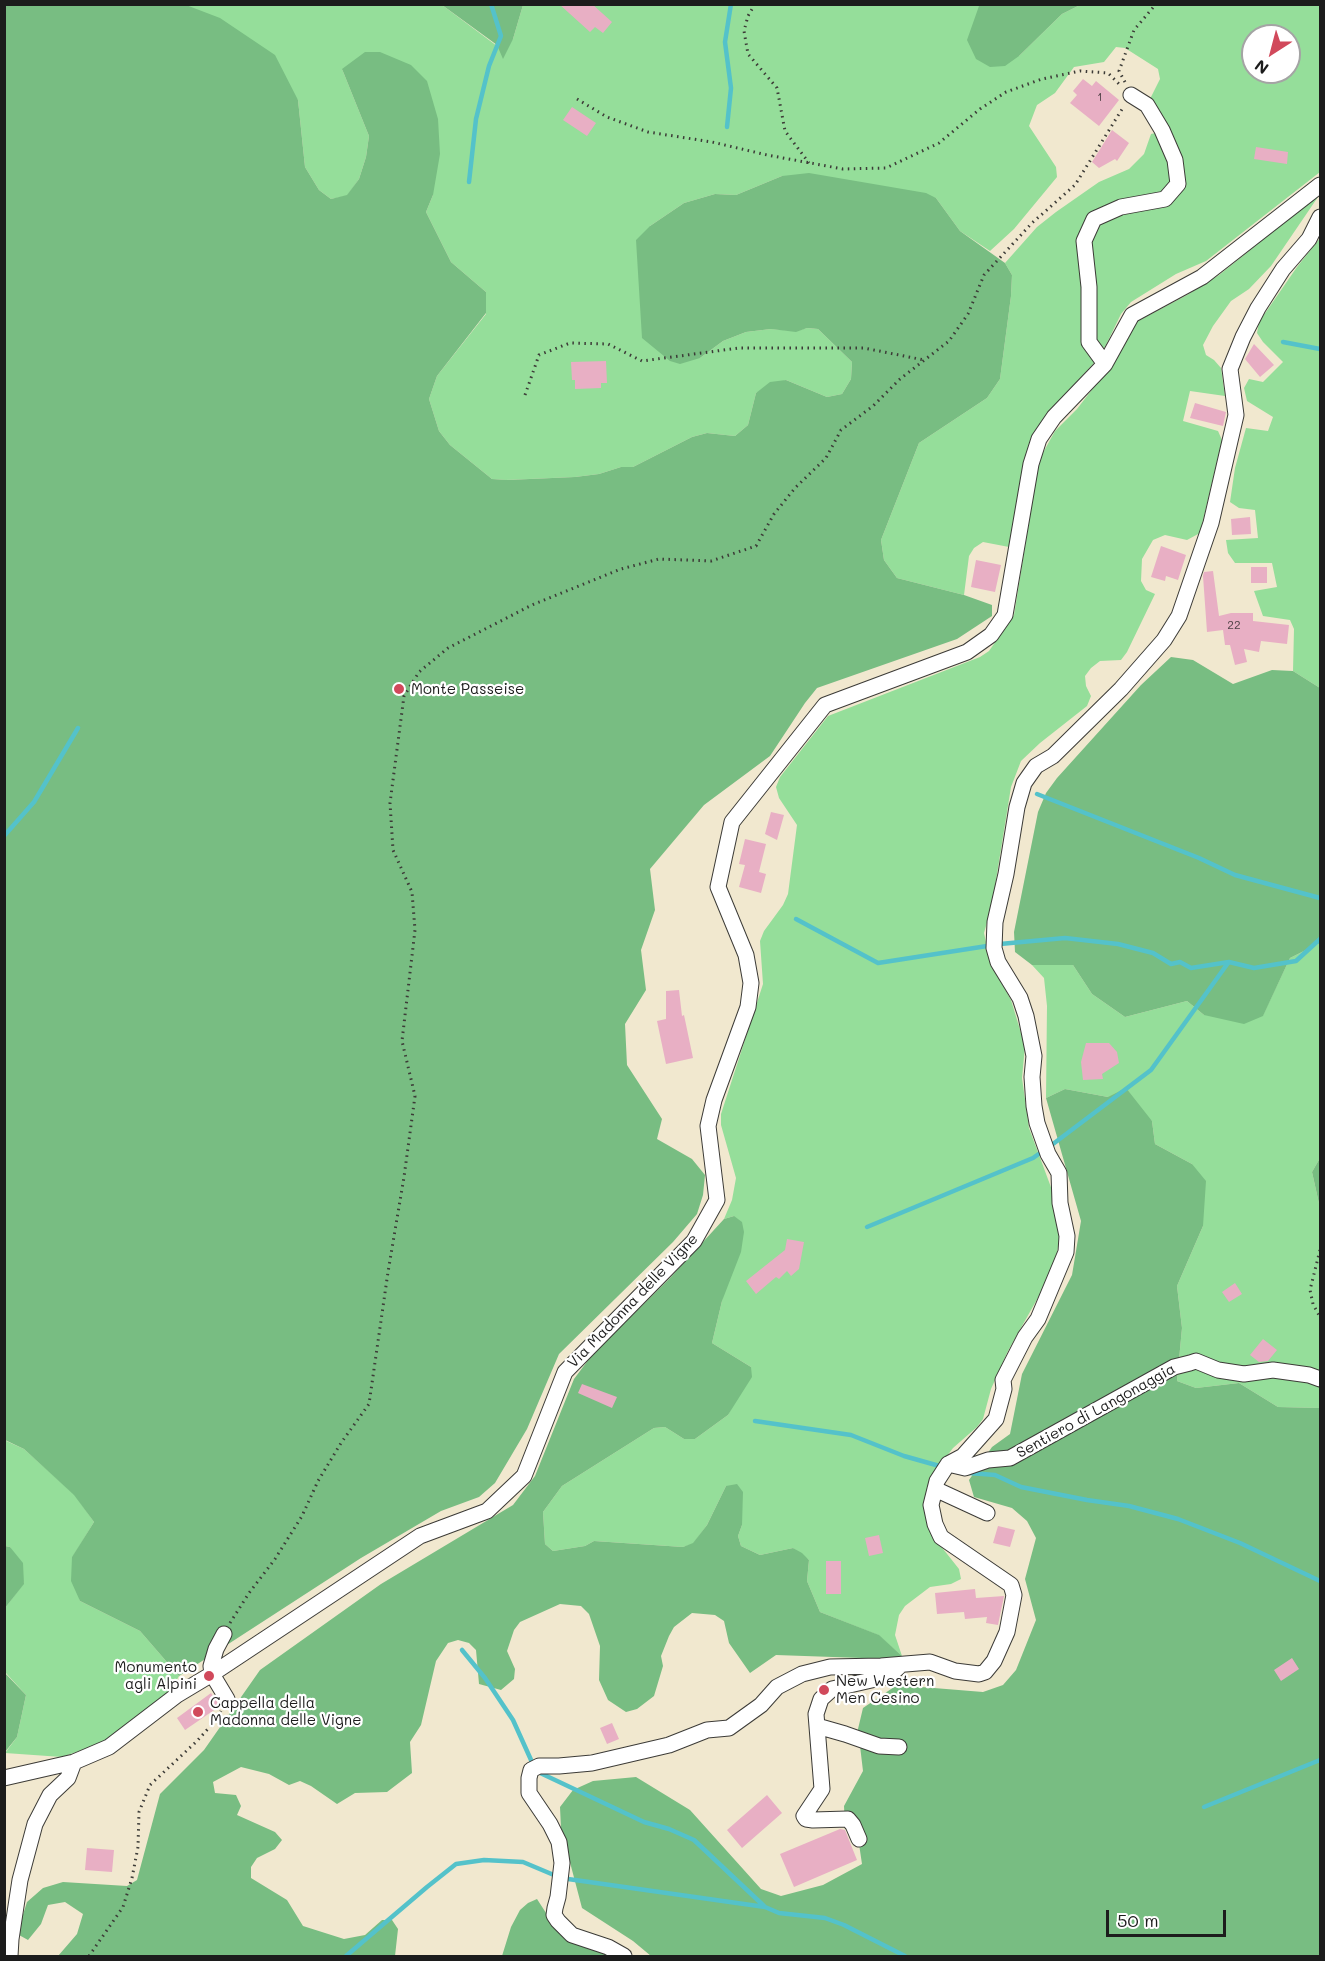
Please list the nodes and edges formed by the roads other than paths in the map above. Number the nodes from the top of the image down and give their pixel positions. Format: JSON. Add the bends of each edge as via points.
{"nodes":[{"id":1,"x":1131,"y":94,"type":"road end"},
{"id":2,"x":1320,"y":185,"type":"edge"},
{"id":3,"x":1320,"y":216,"type":"edge"},
{"id":4,"x":1105,"y":364,"type":"junction"},
{"id":5,"x":1320,"y":1379,"type":"edge"},
{"id":6,"x":948,"y":1464,"type":"junction"},
{"id":7,"x":935,"y":1489,"type":"junction"},
{"id":8,"x":987,"y":1513,"type":"dead end"},
{"id":9,"x":224,"y":1634,"type":"road end"},
{"id":10,"x":901,"y":1665,"type":"junction"},
{"id":11,"x":212,"y":1674,"type":"junction"},
{"id":12,"x":227,"y":1699,"type":"road end"},
{"id":13,"x":817,"y":1726,"type":"junction"},
{"id":14,"x":899,"y":1747,"type":"dead end"},
{"id":15,"x":74,"y":1762,"type":"junction"},
{"id":16,"x":4,"y":1778,"type":"edge"},
{"id":17,"x":859,"y":1839,"type":"dead end"},
{"id":18,"x":10,"y":1956,"type":"edge"},
{"id":19,"x":624,"y":1956,"type":"edge"}],
"edges":[{"from":1,"to":4,"type":"street","via":[[1147,105],[1162,130],[1175,160],[1178,184],[1165,200],[1121,207],[1094,219],[1084,241],[1089,342]]},
{"from":2,"to":4,"type":"street","name":"Via Madonna delle Vigne","via":[[1202,277],[1132,315]]},
{"from":3,"to":6,"type":"street","via":[[1309,239],[1283,269],[1258,308],[1230,369],[1236,414],[1211,523],[1179,616],[1151,657],[1084,727],[1036,766],[1024,783],[995,922],[994,948],[1026,1016],[1034,1056],[1034,1106],[1048,1154],[1059,1173],[1066,1252],[1038,1319],[1003,1380],[996,1419],[963,1456]]},
{"from":4,"to":11,"type":"street","name":"Via Madonna delle Vigne","via":[[1054,417],[1039,439],[1030,464],[1005,615],[991,634],[967,652],[825,705],[732,822],[718,887],[746,955],[751,983],[748,1007],[708,1126],[717,1200],[694,1241],[565,1372],[524,1476],[487,1511],[420,1536]]},
{"from":5,"to":6,"type":"street","name":"Sentiero di Langonaggia","via":[[1273,1370],[1244,1374],[1196,1361],[1174,1367],[1010,1458],[964,1468]]},
{"from":6,"to":7,"type":"street"},
{"from":7,"to":8,"type":"street"},
{"from":7,"to":10,"type":"street","via":[[932,1505],[941,1537],[1011,1585],[1012,1611],[1007,1632],[985,1672],[969,1674],[930,1662]]},
{"from":9,"to":11,"type":"street","via":[[216,1649]]},
{"from":10,"to":13,"type":"street","via":[[889,1676],[832,1689],[821,1699]]},
{"from":10,"to":19,"type":"street","via":[[830,1667],[802,1674],[777,1687],[761,1705],[729,1728],[707,1730],[669,1745],[592,1763],[539,1766],[531,1770],[530,1793],[559,1842],[562,1863],[555,1908],[558,1921],[572,1935]]},
{"from":11,"to":12,"type":"street"},
{"from":11,"to":15,"type":"street","name":"Via Madonna delle Vigne","via":[[177,1695],[109,1748]]},
{"from":13,"to":14,"type":"street","via":[[879,1746]]},
{"from":13,"to":17,"type":"street","via":[[822,1789],[804,1816],[813,1820],[848,1819]]},
{"from":15,"to":16,"type":"street","name":"Via Madonna delle Vigne"},
{"from":15,"to":18,"type":"street","via":[[68,1778],[50,1795],[35,1824],[20,1880]]}]}
